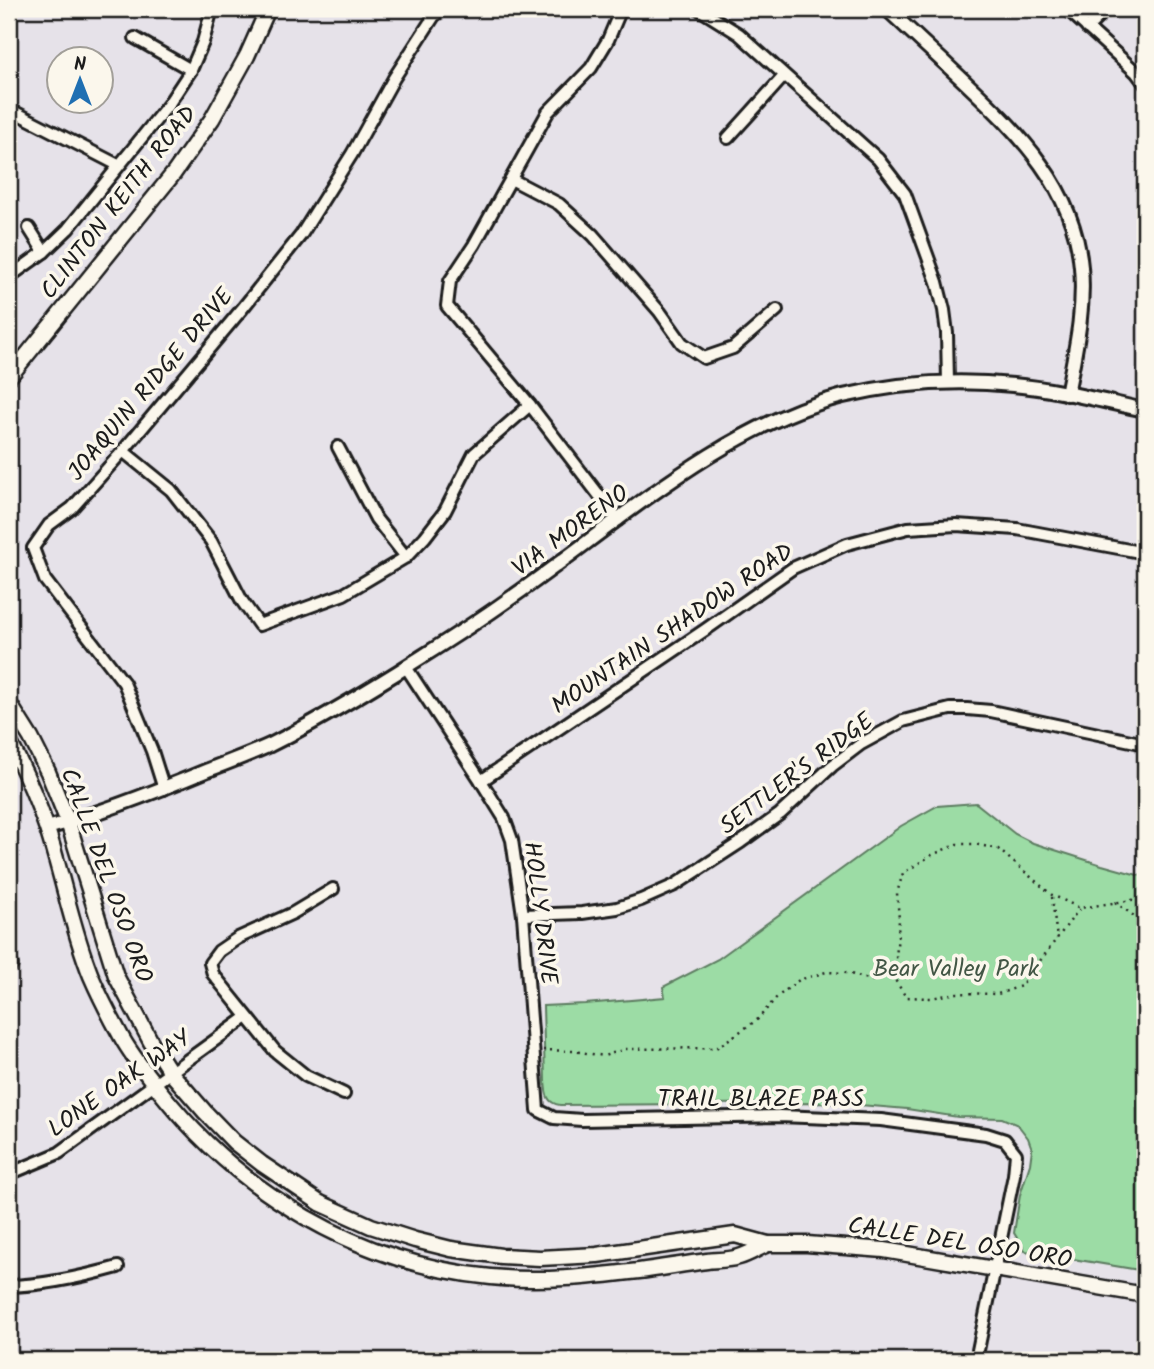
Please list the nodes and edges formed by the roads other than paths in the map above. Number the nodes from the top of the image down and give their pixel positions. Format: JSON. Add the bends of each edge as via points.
{"nodes":[{"id":1,"x":212,"y":9,"type":"edge"},
{"id":2,"x":268,"y":9,"type":"edge"},
{"id":3,"x":443,"y":9,"type":"edge"},
{"id":4,"x":621,"y":9,"type":"edge"},
{"id":5,"x":699,"y":9,"type":"edge"},
{"id":6,"x":887,"y":9,"type":"edge"},
{"id":7,"x":1067,"y":9,"type":"edge"},
{"id":8,"x":1107,"y":9,"type":"edge"},
{"id":9,"x":1087,"y":28,"type":"junction"},
{"id":10,"x":135,"y":38,"type":"dead end"},
{"id":11,"x":191,"y":70,"type":"junction"},
{"id":12,"x":784,"y":76,"type":"junction"},
{"id":13,"x":1145,"y":84,"type":"edge"},
{"id":14,"x":9,"y":109,"type":"edge"},
{"id":15,"x":728,"y":138,"type":"dead end"},
{"id":16,"x":118,"y":165,"type":"junction"},
{"id":17,"x":511,"y":178,"type":"junction"},
{"id":18,"x":29,"y":228,"type":"dead end"},
{"id":19,"x":44,"y":252,"type":"junction"},
{"id":20,"x":9,"y":277,"type":"edge"},
{"id":21,"x":777,"y":310,"type":"dead end"},
{"id":22,"x":9,"y":377,"type":"edge"},
{"id":23,"x":948,"y":382,"type":"junction"},
{"id":24,"x":1067,"y":394,"type":"junction"},
{"id":25,"x":530,"y":405,"type":"junction"},
{"id":26,"x":1145,"y":410,"type":"edge"},
{"id":27,"x":338,"y":447,"type":"dead end"},
{"id":28,"x":123,"y":451,"type":"junction"},
{"id":29,"x":618,"y":520,"type":"junction"},
{"id":30,"x":1145,"y":553,"type":"edge"},
{"id":31,"x":406,"y":557,"type":"junction"},
{"id":32,"x":406,"y":667,"type":"junction"},
{"id":33,"x":9,"y":703,"type":"edge"},
{"id":34,"x":9,"y":741,"type":"edge"},
{"id":35,"x":1145,"y":744,"type":"edge"},
{"id":36,"x":481,"y":781,"type":"junction"},
{"id":37,"x":164,"y":789,"type":"junction"},
{"id":38,"x":68,"y":822,"type":"junction"},
{"id":39,"x":47,"y":828,"type":"junction"},
{"id":40,"x":334,"y":889,"type":"dead end"},
{"id":41,"x":523,"y":915,"type":"junction"},
{"id":42,"x":247,"y":1017,"type":"junction"},
{"id":43,"x":171,"y":1073,"type":"junction"},
{"id":44,"x":154,"y":1084,"type":"junction"},
{"id":45,"x":344,"y":1094,"type":"dead end"},
{"id":46,"x":538,"y":1110,"type":"joint"},
{"id":47,"x":9,"y":1174,"type":"edge"},
{"id":48,"x":391,"y":1233,"type":"junction"},
{"id":49,"x":768,"y":1244,"type":"junction"},
{"id":50,"x":383,"y":1253,"type":"junction"},
{"id":51,"x":118,"y":1267,"type":"dead end"},
{"id":52,"x":995,"y":1269,"type":"junction"},
{"id":53,"x":9,"y":1286,"type":"edge"},
{"id":54,"x":1145,"y":1295,"type":"edge"},
{"id":55,"x":976,"y":1360,"type":"edge"}],
"edges":[{"from":1,"to":11,"type":"street"},
{"from":2,"to":22,"type":"main road","name":"CLINTON KEITH ROAD","via":[[212,119],[174,173]]},
{"from":3,"to":28,"type":"street","name":"JOAQUIN RIDGE DRIVE","via":[[394,78],[301,235]]},
{"from":4,"to":17,"type":"street","via":[[592,68],[548,112]]},
{"from":5,"to":12,"type":"street","via":[[739,34]]},
{"from":6,"to":24,"type":"street","via":[[1012,127],[1063,201],[1076,240],[1082,282]]},
{"from":7,"to":9,"type":"street"},
{"from":8,"to":9,"type":"street"},
{"from":9,"to":13,"type":"street"},
{"from":10,"to":11,"type":"street"},
{"from":11,"to":16,"type":"street"},
{"from":12,"to":15,"type":"street"},
{"from":12,"to":23,"type":"street","via":[[878,159],[905,194],[944,310]]},
{"from":14,"to":16,"type":"street"},
{"from":16,"to":19,"type":"street"},
{"from":17,"to":21,"type":"street","via":[[559,204],[593,235],[682,343],[704,358],[733,348]]},
{"from":17,"to":25,"type":"street","via":[[450,281],[447,306]]},
{"from":18,"to":19,"type":"street"},
{"from":19,"to":20,"type":"street"},
{"from":23,"to":24,"type":"street","name":"VIA MORENO","via":[[1016,385]]},
{"from":23,"to":29,"type":"street","name":"VIA MORENO","via":[[841,397],[778,420],[697,464]]},
{"from":24,"to":26,"type":"street","name":"VIA MORENO"},
{"from":25,"to":29,"type":"street"},
{"from":25,"to":31,"type":"street","via":[[474,454],[445,512]]},
{"from":27,"to":31,"type":"street","via":[[376,519]]},
{"from":28,"to":31,"type":"street","via":[[171,490],[211,541],[259,625],[344,594]]},
{"from":28,"to":37,"type":"street","name":"JOAQUIN RIDGE DRIVE","via":[[72,508],[49,525],[33,548],[45,580],[124,683]]},
{"from":29,"to":32,"type":"street","name":"VIA MORENO","via":[[516,595]]},
{"from":30,"to":36,"type":"street","name":"MOUNTAIN SHADOW ROAD","via":[[1017,529],[956,525],[908,528],[847,544],[793,568]]},
{"from":32,"to":36,"type":"street","name":"HOLLY DRIVE"},
{"from":32,"to":37,"type":"street","name":"VIA MORENO","via":[[269,745]]},
{"from":33,"to":38,"type":"main road","name":"CALLE DEL OSO ORO","via":[[37,750]]},
{"from":34,"to":39,"type":"main road","name":"CALLE DEL OSO ORO"},
{"from":35,"to":41,"type":"street","name":"SETTLER'S RIDGE","via":[[991,711],[950,709],[924,715],[861,744],[780,814],[675,885],[617,908]]},
{"from":36,"to":41,"type":"street","name":"HOLLY DRIVE","via":[[512,840]]},
{"from":37,"to":38,"type":"street","name":"VIA MORENO"},
{"from":38,"to":39,"type":"street","name":"VIA MORENO"},
{"from":38,"to":43,"type":"main road","name":"CALLE DEL OSO ORO","via":[[116,975]]},
{"from":39,"to":44,"type":"main road","name":"CALLE DEL OSO ORO","via":[[91,976],[123,1040]]},
{"from":40,"to":42,"type":"street","via":[[238,938],[210,963],[213,974]]},
{"from":41,"to":46,"type":"street","name":"HOLLY DRIVE"},
{"from":42,"to":43,"type":"street","name":"LONE OAK WAY"},
{"from":42,"to":45,"type":"street","via":[[275,1051],[306,1076]]},
{"from":43,"to":44,"type":"street","name":"LONE OAK WAY"},
{"from":43,"to":48,"type":"main road","name":"CALLE DEL OSO ORO","via":[[234,1142],[262,1164],[320,1203]]},
{"from":44,"to":47,"type":"street","name":"LONE OAK WAY","via":[[59,1153]]},
{"from":44,"to":50,"type":"main road","name":"CALLE DEL OSO ORO","via":[[207,1145],[270,1196],[322,1227]]},
{"from":46,"to":52,"type":"street","name":"TRAIL BLAZE PASS","via":[[554,1118],[582,1120],[779,1116],[881,1120],[1004,1140],[1016,1154]]},
{"from":48,"to":49,"type":"main road","name":"CALLE DEL OSO ORO","via":[[451,1249],[540,1258],[597,1255],[735,1235]]},
{"from":48,"to":50,"type":"main road"},
{"from":49,"to":50,"type":"main road","name":"CALLE DEL OSO ORO","via":[[739,1257],[566,1279],[489,1277]]},
{"from":49,"to":52,"type":"main road","name":"CALLE DEL OSO ORO","via":[[859,1247]]},
{"from":51,"to":53,"type":"street","via":[[78,1279]]},
{"from":52,"to":54,"type":"main road","name":"CALLE DEL OSO ORO"},
{"from":52,"to":55,"type":"street"}]}
